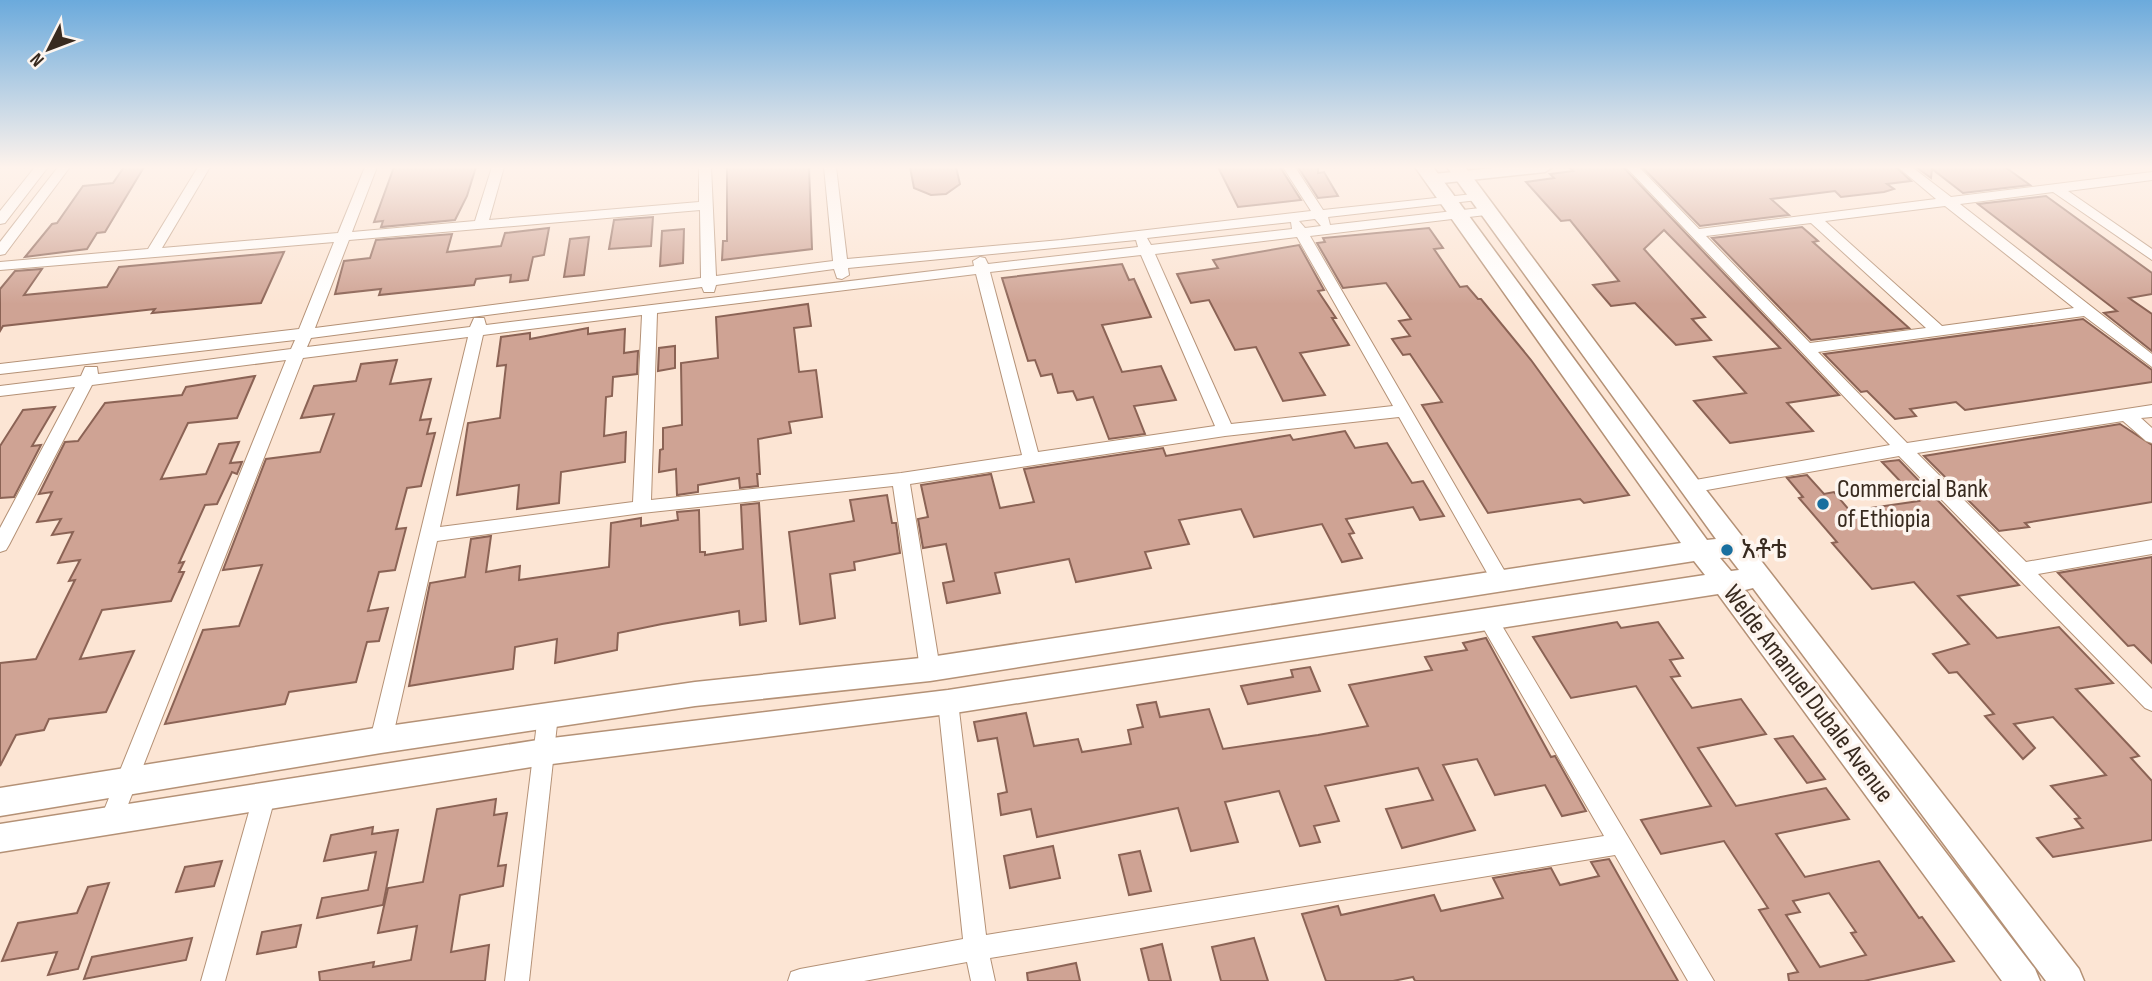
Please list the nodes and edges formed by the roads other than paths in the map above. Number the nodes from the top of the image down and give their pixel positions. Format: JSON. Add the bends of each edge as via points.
{"nodes":[{"id":1,"x":29,"y":213,"type":"edge"},
{"id":2,"x":177,"y":213,"type":"edge"},
{"id":3,"x":353,"y":213,"type":"edge"},
{"id":4,"x":484,"y":213,"type":"edge"},
{"id":5,"x":629,"y":213,"type":"edge"},
{"id":6,"x":705,"y":213,"type":"edge"},
{"id":7,"x":835,"y":213,"type":"edge"},
{"id":8,"x":1331,"y":213,"type":"edge"},
{"id":9,"x":1373,"y":213,"type":"edge"},
{"id":10,"x":1456,"y":213,"type":"edge"},
{"id":11,"x":1490,"y":213,"type":"edge"},
{"id":12,"x":1677,"y":213,"type":"edge"},
{"id":13,"x":1871,"y":213,"type":"edge"},
{"id":14,"x":1960,"y":213,"type":"edge"},
{"id":15,"x":2094,"y":213,"type":"edge"},
{"id":16,"x":1320,"y":215,"type":"junction"},
{"id":17,"x":1815,"y":219,"type":"junction"},
{"id":18,"x":1296,"y":225,"type":"junction"},
{"id":19,"x":480,"y":226,"type":"junction"},
{"id":20,"x":1329,"y":228,"type":"junction"},
{"id":21,"x":1697,"y":233,"type":"junction"},
{"id":22,"x":1140,"y":235,"type":"junction"},
{"id":23,"x":344,"y":237,"type":"junction"},
{"id":24,"x":2146,"y":246,"type":"edge"},
{"id":25,"x":0,"y":251,"type":"edge"},
{"id":26,"x":978,"y":251,"type":"junction"},
{"id":27,"x":1146,"y":251,"type":"junction"},
{"id":28,"x":153,"y":252,"type":"junction"},
{"id":29,"x":2152,"y":256,"type":"edge"},
{"id":30,"x":841,"y":264,"type":"junction"},
{"id":31,"x":0,"y":266,"type":"edge"},
{"id":32,"x":982,"y":269,"type":"junction"},
{"id":33,"x":709,"y":280,"type":"junction"},
{"id":34,"x":843,"y":285,"type":"junction"},
{"id":35,"x":710,"y":302,"type":"junction"},
{"id":36,"x":650,"y":309,"type":"junction"},
{"id":37,"x":482,"y":311,"type":"junction"},
{"id":38,"x":2088,"y":311,"type":"junction"},
{"id":39,"x":1938,"y":330,"type":"junction"},
{"id":40,"x":477,"y":331,"type":"junction"},
{"id":41,"x":304,"y":333,"type":"junction"},
{"id":42,"x":1808,"y":348,"type":"junction"},
{"id":43,"x":298,"y":353,"type":"junction"},
{"id":44,"x":98,"y":357,"type":"junction"},
{"id":45,"x":2152,"y":362,"type":"edge"},
{"id":46,"x":0,"y":369,"type":"edge"},
{"id":47,"x":87,"y":379,"type":"junction"},
{"id":48,"x":0,"y":391,"type":"edge"},
{"id":49,"x":1402,"y":411,"type":"junction"},
{"id":50,"x":2152,"y":411,"type":"edge"},
{"id":51,"x":2127,"y":415,"type":"junction"},
{"id":52,"x":1225,"y":430,"type":"junction"},
{"id":53,"x":2152,"y":437,"type":"edge"},
{"id":54,"x":1903,"y":449,"type":"junction"},
{"id":55,"x":1031,"y":457,"type":"junction"},
{"id":56,"x":901,"y":479,"type":"junction"},
{"id":57,"x":1690,"y":487,"type":"junction"},
{"id":58,"x":642,"y":507,"type":"junction"},
{"id":59,"x":428,"y":535,"type":"junction"},
{"id":60,"x":0,"y":545,"type":"edge"},
{"id":61,"x":1737,"y":547,"type":"junction"},
{"id":62,"x":2152,"y":547,"type":"edge"},
{"id":63,"x":1700,"y":550,"type":"junction"},
{"id":64,"x":2022,"y":570,"type":"junction"},
{"id":65,"x":1761,"y":577,"type":"junction"},
{"id":66,"x":1723,"y":581,"type":"junction"},
{"id":67,"x":1502,"y":582,"type":"junction"},
{"id":68,"x":1489,"y":619,"type":"junction"},
{"id":69,"x":930,"y":669,"type":"junction"},
{"id":70,"x":948,"y":702,"type":"junction"},
{"id":71,"x":2152,"y":702,"type":"edge"},
{"id":72,"x":548,"y":715,"type":"junction"},
{"id":73,"x":381,"y":740,"type":"junction"},
{"id":74,"x":544,"y":752,"type":"junction"},
{"id":75,"x":127,"y":782,"type":"junction"},
{"id":76,"x":265,"y":794,"type":"junction"},
{"id":77,"x":0,"y":802,"type":"edge"},
{"id":78,"x":111,"y":820,"type":"junction"},
{"id":79,"x":0,"y":838,"type":"edge"},
{"id":80,"x":1622,"y":844,"type":"junction"},
{"id":81,"x":976,"y":948,"type":"junction"},
{"id":82,"x":213,"y":981,"type":"edge"},
{"id":83,"x":517,"y":981,"type":"edge"},
{"id":84,"x":800,"y":981,"type":"edge"},
{"id":85,"x":983,"y":981,"type":"edge"},
{"id":86,"x":1702,"y":981,"type":"edge"},
{"id":87,"x":2023,"y":981,"type":"edge"},
{"id":88,"x":2067,"y":981,"type":"edge"}],
"edges":[{"from":1,"to":25,"type":"street"},
{"from":2,"to":28,"type":"street"},
{"from":3,"to":23,"type":"street"},
{"from":4,"to":19,"type":"street"},
{"from":5,"to":19,"type":"street"},
{"from":6,"to":33,"type":"street"},
{"from":7,"to":30,"type":"street"},
{"from":8,"to":16,"type":"street"},
{"from":9,"to":20,"type":"street"},
{"from":10,"to":63,"type":"main road","name":"Welde Amanuel Dubale Avenue"},
{"from":11,"to":57,"type":"main road"},
{"from":12,"to":21,"type":"street"},
{"from":13,"to":17,"type":"street"},
{"from":14,"to":38,"type":"street"},
{"from":15,"to":24,"type":"street"},
{"from":16,"to":18,"type":"street"},
{"from":16,"to":20,"type":"street"},
{"from":17,"to":21,"type":"street"},
{"from":17,"to":39,"type":"street"},
{"from":18,"to":20,"type":"street"},
{"from":18,"to":22,"type":"street"},
{"from":18,"to":27,"type":"street"},
{"from":18,"to":49,"type":"street"},
{"from":19,"to":23,"type":"street"},
{"from":21,"to":42,"type":"street"},
{"from":22,"to":26,"type":"street"},
{"from":22,"to":27,"type":"street"},
{"from":23,"to":28,"type":"street"},
{"from":23,"to":41,"type":"street"},
{"from":24,"to":29,"type":"street"},
{"from":26,"to":30,"type":"street"},
{"from":26,"to":32,"type":"street"},
{"from":27,"to":32,"type":"street"},
{"from":27,"to":52,"type":"street"},
{"from":28,"to":31,"type":"street"},
{"from":30,"to":33,"type":"street"},
{"from":30,"to":34,"type":"street"},
{"from":32,"to":34,"type":"street"},
{"from":32,"to":55,"type":"street"},
{"from":33,"to":35,"type":"street"},
{"from":33,"to":37,"type":"street"},
{"from":34,"to":35,"type":"street"},
{"from":35,"to":36,"type":"street"},
{"from":36,"to":40,"type":"street"},
{"from":36,"to":58,"type":"street"},
{"from":37,"to":40,"type":"street"},
{"from":37,"to":41,"type":"street"},
{"from":38,"to":39,"type":"street"},
{"from":38,"to":45,"type":"street"},
{"from":39,"to":42,"type":"street"},
{"from":40,"to":43,"type":"street"},
{"from":40,"to":59,"type":"street"},
{"from":41,"to":43,"type":"street"},
{"from":41,"to":44,"type":"street"},
{"from":42,"to":54,"type":"street"},
{"from":43,"to":47,"type":"street"},
{"from":43,"to":75,"type":"street"},
{"from":44,"to":46,"type":"street"},
{"from":44,"to":47,"type":"street"},
{"from":47,"to":48,"type":"street"},
{"from":47,"to":60,"type":"street"},
{"from":49,"to":52,"type":"street"},
{"from":49,"to":67,"type":"street"},
{"from":50,"to":51,"type":"street"},
{"from":51,"to":53,"type":"street"},
{"from":51,"to":54,"type":"street"},
{"from":52,"to":55,"type":"street"},
{"from":54,"to":57,"type":"street"},
{"from":54,"to":64,"type":"street"},
{"from":55,"to":56,"type":"street"},
{"from":56,"to":58,"type":"street"},
{"from":56,"to":69,"type":"street"},
{"from":57,"to":61,"type":"main road"},
{"from":58,"to":59,"type":"street"},
{"from":59,"to":73,"type":"street"},
{"from":61,"to":63,"type":"main road"},
{"from":61,"to":65,"type":"main road"},
{"from":62,"to":64,"type":"street"},
{"from":63,"to":66,"type":"main road","name":"Welde Amanuel Dubale Avenue"},
{"from":63,"to":67,"type":"main road"},
{"from":64,"to":71,"type":"street"},
{"from":65,"to":66,"type":"main road"},
{"from":65,"to":88,"type":"main road"},
{"from":66,"to":68,"type":"main road"},
{"from":66,"to":87,"type":"main road","name":"Welde Amanuel Dubale Avenue"},
{"from":67,"to":69,"type":"main road"},
{"from":68,"to":70,"type":"main road"},
{"from":68,"to":80,"type":"street"},
{"from":69,"to":72,"type":"main road"},
{"from":70,"to":74,"type":"main road"},
{"from":70,"to":81,"type":"street"},
{"from":72,"to":73,"type":"main road"},
{"from":72,"to":74,"type":"street"},
{"from":73,"to":75,"type":"main road"},
{"from":74,"to":76,"type":"main road"},
{"from":74,"to":83,"type":"street"},
{"from":75,"to":77,"type":"main road"},
{"from":75,"to":78,"type":"street"},
{"from":76,"to":78,"type":"main road"},
{"from":76,"to":82,"type":"street"},
{"from":78,"to":79,"type":"main road"},
{"from":80,"to":81,"type":"street"},
{"from":80,"to":86,"type":"street"},
{"from":81,"to":84,"type":"street"},
{"from":81,"to":85,"type":"street"}]}
